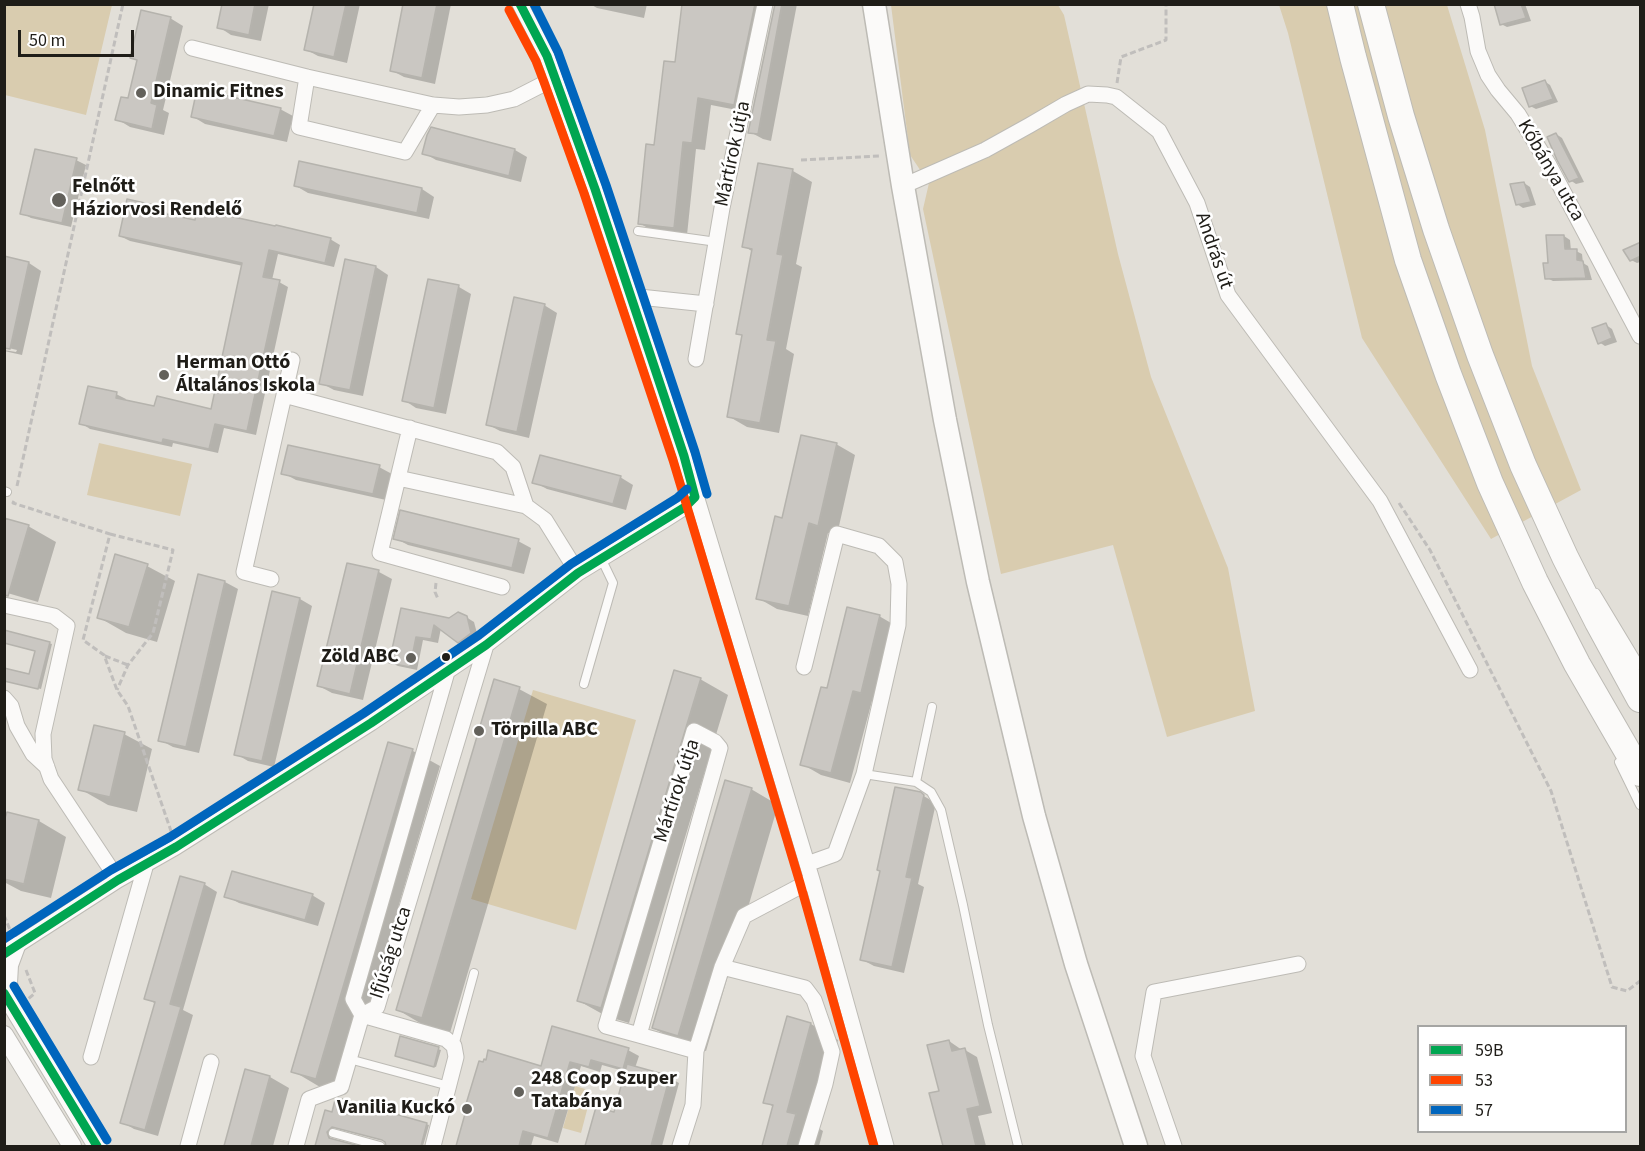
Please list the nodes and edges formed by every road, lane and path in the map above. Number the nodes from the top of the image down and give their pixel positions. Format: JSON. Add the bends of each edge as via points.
{"nodes":[{"id":1,"x":123,"y":4,"type":"edge"},
{"id":2,"x":520,"y":4,"type":"edge"},
{"id":3,"x":765,"y":4,"type":"edge"},
{"id":4,"x":874,"y":4,"type":"edge"},
{"id":5,"x":1166,"y":4,"type":"edge"},
{"id":6,"x":1340,"y":4,"type":"edge"},
{"id":7,"x":1371,"y":4,"type":"edge"},
{"id":8,"x":1468,"y":4,"type":"edge"},
{"id":9,"x":192,"y":48,"type":"dead end"},
{"id":10,"x":307,"y":77,"type":"junction"},
{"id":11,"x":555,"y":78,"type":"junction"},
{"id":12,"x":1116,"y":97,"type":"junction"},
{"id":13,"x":433,"y":105,"type":"junction"},
{"id":14,"x":897,"y":155,"type":"junction"},
{"id":15,"x":801,"y":160,"type":"dead end"},
{"id":16,"x":903,"y":186,"type":"junction"},
{"id":17,"x":638,"y":231,"type":"dead end"},
{"id":18,"x":717,"y":242,"type":"junction"},
{"id":19,"x":630,"y":296,"type":"junction"},
{"id":20,"x":706,"y":304,"type":"junction"},
{"id":21,"x":1641,"y":336,"type":"edge"},
{"id":22,"x":696,"y":359,"type":"dead end"},
{"id":23,"x":292,"y":360,"type":"dead end"},
{"id":24,"x":284,"y":395,"type":"junction"},
{"id":25,"x":410,"y":428,"type":"junction"},
{"id":26,"x":398,"y":478,"type":"junction"},
{"id":27,"x":695,"y":497,"type":"junction"},
{"id":28,"x":1380,"y":501,"type":"junction"},
{"id":29,"x":526,"y":506,"type":"junction"},
{"id":30,"x":110,"y":534,"type":"junction"},
{"id":31,"x":1565,"y":557,"type":"junction"},
{"id":32,"x":601,"y":558,"type":"junction"},
{"id":33,"x":578,"y":573,"type":"junction"},
{"id":34,"x":271,"y":579,"type":"dead end"},
{"id":35,"x":502,"y":587,"type":"dead end"},
{"id":36,"x":4,"y":605,"type":"edge"},
{"id":37,"x":486,"y":645,"type":"junction"},
{"id":38,"x":104,"y":655,"type":"junction"},
{"id":39,"x":128,"y":664,"type":"junction"},
{"id":40,"x":1577,"y":664,"type":"junction"},
{"id":41,"x":1641,"y":666,"type":"edge"},
{"id":42,"x":804,"y":667,"type":"dead end"},
{"id":43,"x":1470,"y":670,"type":"dead end"},
{"id":44,"x":447,"y":672,"type":"junction"},
{"id":45,"x":584,"y":684,"type":"dead end"},
{"id":46,"x":117,"y":690,"type":"junction"},
{"id":47,"x":4,"y":698,"type":"edge"},
{"id":48,"x":1641,"y":699,"type":"edge"},
{"id":49,"x":932,"y":707,"type":"dead end"},
{"id":50,"x":1593,"y":708,"type":"dead end"},
{"id":51,"x":1617,"y":758,"type":"dead end"},
{"id":52,"x":47,"y":767,"type":"junction"},
{"id":53,"x":1641,"y":772,"type":"edge"},
{"id":54,"x":864,"y":774,"type":"junction"},
{"id":55,"x":916,"y":782,"type":"junction"},
{"id":56,"x":1641,"y":805,"type":"edge"},
{"id":57,"x":176,"y":847,"type":"junction"},
{"id":58,"x":146,"y":864,"type":"junction"},
{"id":59,"x":807,"y":864,"type":"junction"},
{"id":60,"x":118,"y":880,"type":"junction"},
{"id":61,"x":812,"y":880,"type":"junction"},
{"id":62,"x":8,"y":948,"type":"edge"},
{"id":63,"x":1298,"y":964,"type":"dead end"},
{"id":64,"x":722,"y":967,"type":"junction"},
{"id":65,"x":474,"y":973,"type":"dead end"},
{"id":66,"x":1641,"y":981,"type":"edge"},
{"id":67,"x":8,"y":997,"type":"edge"},
{"id":68,"x":362,"y":1015,"type":"junction"},
{"id":69,"x":4,"y":1035,"type":"edge"},
{"id":70,"x":639,"y":1035,"type":"junction"},
{"id":71,"x":453,"y":1046,"type":"junction"},
{"id":72,"x":696,"y":1051,"type":"junction"},
{"id":73,"x":91,"y":1058,"type":"dead end"},
{"id":74,"x":349,"y":1059,"type":"junction"},
{"id":75,"x":211,"y":1062,"type":"dead end"},
{"id":76,"x":449,"y":1086,"type":"junction"},
{"id":77,"x":333,"y":1133,"type":"dead end"},
{"id":78,"x":72,"y":1146,"type":"edge"},
{"id":79,"x":97,"y":1146,"type":"edge"},
{"id":80,"x":188,"y":1146,"type":"edge"},
{"id":81,"x":296,"y":1146,"type":"edge"},
{"id":82,"x":380,"y":1146,"type":"edge"},
{"id":83,"x":433,"y":1146,"type":"edge"},
{"id":84,"x":680,"y":1146,"type":"edge"},
{"id":85,"x":806,"y":1146,"type":"edge"},
{"id":86,"x":886,"y":1146,"type":"edge"},
{"id":87,"x":1018,"y":1146,"type":"edge"},
{"id":88,"x":1136,"y":1146,"type":"edge"},
{"id":89,"x":1174,"y":1146,"type":"edge"}],
"edges":[{"from":1,"to":30,"type":"path","via":[[13,503]]},
{"from":2,"to":11,"type":"street"},
{"from":3,"to":18,"type":"street","name":"Mártírok útja"},
{"from":4,"to":14,"type":"main road"},
{"from":5,"to":12,"type":"path","via":[[1166,40],[1121,57]]},
{"from":6,"to":40,"type":"highway","via":[[1408,260],[1448,374],[1490,483]]},
{"from":7,"to":31,"type":"highway","via":[[1436,229],[1480,355],[1523,465]]},
{"from":8,"to":21,"type":"street","name":"Kőbánya utca","via":[[1478,51],[1488,75],[1549,165]]},
{"from":9,"to":10,"type":"street"},
{"from":10,"to":13,"type":"street"},
{"from":10,"to":13,"type":"street","via":[[299,127],[405,152]]},
{"from":11,"to":13,"type":"street","via":[[514,99],[488,105]]},
{"from":11,"to":19,"type":"street"},
{"from":12,"to":16,"type":"street","via":[[1088,94],[1073,100],[985,150]]},
{"from":12,"to":28,"type":"street","name":"András út","via":[[1159,131],[1197,203],[1228,295]]},
{"from":14,"to":15,"type":"path"},
{"from":14,"to":16,"type":"main road"},
{"from":16,"to":88,"type":"main road","via":[[963,511],[1014,735],[1063,918]]},
{"from":17,"to":18,"type":"lane"},
{"from":18,"to":20,"type":"street","name":"Mártírok útja"},
{"from":19,"to":20,"type":"street"},
{"from":19,"to":27,"type":"street"},
{"from":20,"to":22,"type":"street","name":"Mártírok útja"},
{"from":23,"to":24,"type":"street"},
{"from":24,"to":25,"type":"street"},
{"from":24,"to":34,"type":"street","via":[[244,572]]},
{"from":25,"to":26,"type":"street"},
{"from":25,"to":29,"type":"street","via":[[497,452],[513,467]]},
{"from":26,"to":29,"type":"street"},
{"from":26,"to":35,"type":"street","via":[[380,553]]},
{"from":27,"to":32,"type":"street"},
{"from":27,"to":59,"type":"street"},
{"from":28,"to":43,"type":"street","name":"András út"},
{"from":28,"to":66,"type":"path","via":[[1400,503],[1430,550],[1551,790],[1612,987],[1627,991]]},
{"from":29,"to":33,"type":"street","via":[[545,520]]},
{"from":30,"to":38,"type":"path","via":[[82,640]]},
{"from":30,"to":39,"type":"path","via":[[173,550],[153,633]]},
{"from":31,"to":41,"type":"lane","via":[[1599,597]]},
{"from":31,"to":48,"type":"highway"},
{"from":32,"to":33,"type":"street"},
{"from":32,"to":45,"type":"lane","via":[[613,583]]},
{"from":33,"to":37,"type":"street"},
{"from":36,"to":52,"type":"street","via":[[54,616],[67,626],[44,734]]},
{"from":37,"to":44,"type":"street"},
{"from":37,"to":68,"type":"street","name":"Ifjúság utca","via":[[377,1007]]},
{"from":38,"to":39,"type":"path"},
{"from":38,"to":46,"type":"path"},
{"from":39,"to":46,"type":"path"},
{"from":40,"to":50,"type":"lane"},
{"from":40,"to":53,"type":"highway"},
{"from":42,"to":54,"type":"street","via":[[837,534],[879,546],[895,562],[898,625]]},
{"from":44,"to":57,"type":"street"},
{"from":44,"to":68,"type":"street","name":"Ifjúság utca","via":[[353,999]]},
{"from":46,"to":57,"type":"path","via":[[128,706]]},
{"from":47,"to":52,"type":"street","via":[[33,754]]},
{"from":49,"to":55,"type":"lane"},
{"from":51,"to":56,"type":"lane"},
{"from":52,"to":60,"type":"street"},
{"from":54,"to":55,"type":"lane"},
{"from":54,"to":59,"type":"street","via":[[836,854]]},
{"from":55,"to":87,"type":"lane","via":[[931,792],[940,810]]},
{"from":57,"to":58,"type":"street"},
{"from":58,"to":60,"type":"street"},
{"from":58,"to":73,"type":"street"},
{"from":59,"to":61,"type":"street"},
{"from":60,"to":62,"type":"street"},
{"from":61,"to":64,"type":"street","via":[[744,916]]},
{"from":61,"to":86,"type":"street"},
{"from":62,"to":67,"type":"street"},
{"from":63,"to":89,"type":"street","via":[[1154,992],[1143,1056]]},
{"from":64,"to":72,"type":"street"},
{"from":64,"to":85,"type":"street","via":[[805,988],[814,1000],[832,1052]]},
{"from":65,"to":71,"type":"lane"},
{"from":67,"to":79,"type":"street"},
{"from":68,"to":71,"type":"street","via":[[446,1039]]},
{"from":68,"to":74,"type":"street"},
{"from":69,"to":78,"type":"street"},
{"from":70,"to":70,"type":"street","name":"Mártírok útja","via":[[606,1026],[694,731],[720,748]]},
{"from":70,"to":72,"type":"street","name":"Mártírok útja"},
{"from":71,"to":76,"type":"street","via":[[456,1057]]},
{"from":72,"to":84,"type":"street","via":[[693,1105]]},
{"from":74,"to":76,"type":"lane"},
{"from":74,"to":81,"type":"street","via":[[341,1087],[309,1099]]},
{"from":75,"to":80,"type":"street"},
{"from":76,"to":83,"type":"street"},
{"from":77,"to":82,"type":"lane"}]}
